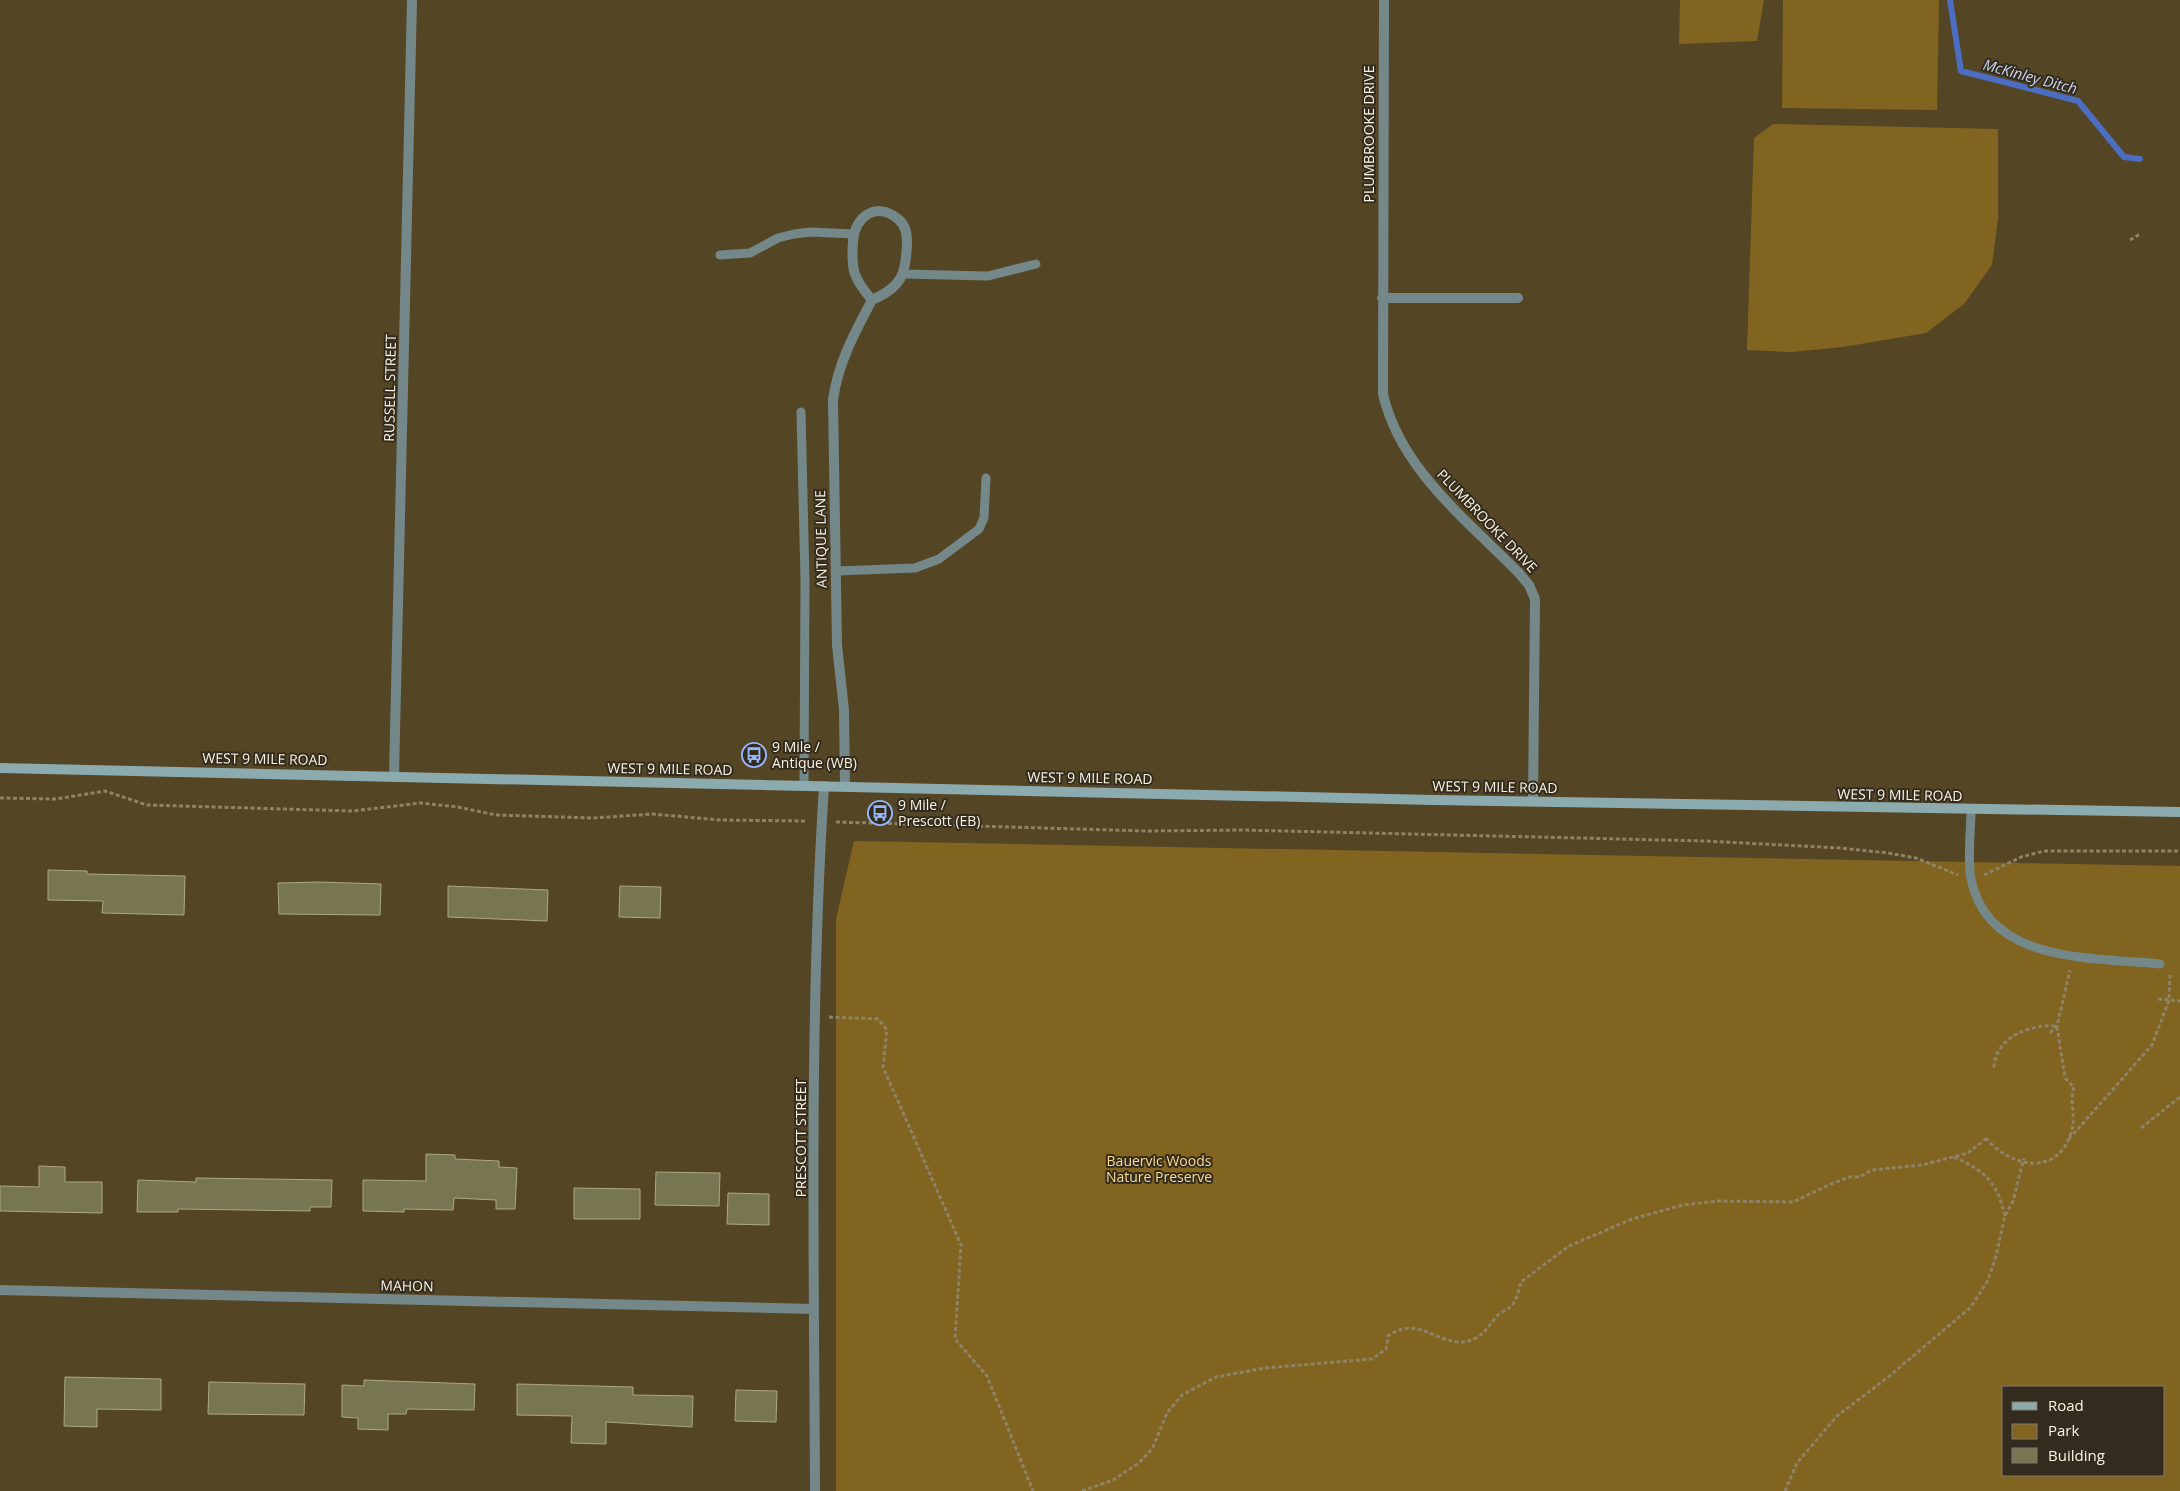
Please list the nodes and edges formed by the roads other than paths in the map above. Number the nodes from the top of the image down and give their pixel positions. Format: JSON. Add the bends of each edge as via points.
{"nodes":[{"id":1,"x":412,"y":0,"type":"edge"},
{"id":2,"x":1384,"y":0,"type":"edge"},
{"id":3,"x":854,"y":234,"type":"junction"},
{"id":4,"x":720,"y":255,"type":"dead end"},
{"id":5,"x":1036,"y":264,"type":"dead end"},
{"id":6,"x":904,"y":274,"type":"junction"},
{"id":7,"x":1382,"y":298,"type":"junction"},
{"id":8,"x":1518,"y":298,"type":"dead end"},
{"id":9,"x":872,"y":300,"type":"junction"},
{"id":10,"x":801,"y":412,"type":"dead end"},
{"id":11,"x":986,"y":478,"type":"dead end"},
{"id":12,"x":836,"y":571,"type":"junction"},
{"id":13,"x":0,"y":768,"type":"edge"},
{"id":14,"x":394,"y":776,"type":"junction"},
{"id":15,"x":804,"y":785,"type":"junction"},
{"id":16,"x":824,"y":786,"type":"junction"},
{"id":17,"x":845,"y":786,"type":"junction"},
{"id":18,"x":1533,"y":801,"type":"junction"},
{"id":19,"x":1971,"y":810,"type":"junction"},
{"id":20,"x":2180,"y":812,"type":"edge"},
{"id":21,"x":2160,"y":964,"type":"road end"},
{"id":22,"x":0,"y":1290,"type":"edge"},
{"id":23,"x":814,"y":1309,"type":"junction"},
{"id":24,"x":815,"y":1491,"type":"edge"}],
"edges":[{"from":1,"to":14,"type":"street","name":"RUSSELL STREET"},
{"from":2,"to":7,"type":"street","name":"PLUMBROOKE DRIVE"},
{"from":3,"to":4,"type":"lane","via":[[794,234],[778,238],[750,253]]},
{"from":3,"to":6,"type":"street","via":[[860,219],[869,213],[885,211],[899,219],[907,232]]},
{"from":3,"to":9,"type":"street","via":[[853,273]]},
{"from":5,"to":6,"type":"lane","via":[[988,276]]},
{"from":6,"to":9,"type":"street","via":[[887,294]]},
{"from":7,"to":8,"type":"street"},
{"from":7,"to":18,"type":"street","name":"PLUMBROOKE DRIVE","via":[[1383,394],[1395,433],[1416,466],[1519,573],[1536,599]]},
{"from":9,"to":12,"type":"street","name":"ANTIQUE LANE","via":[[836,379],[833,400]]},
{"from":10,"to":15,"type":"lane","via":[[805,580]]},
{"from":11,"to":12,"type":"lane","via":[[984,518],[979,529],[939,559],[915,568]]},
{"from":12,"to":17,"type":"street","name":"ANTIQUE LANE","via":[[836,645],[844,710]]},
{"from":13,"to":14,"type":"main road","name":"WEST 9 MILE ROAD"},
{"from":14,"to":15,"type":"main road","name":"WEST 9 MILE ROAD"},
{"from":15,"to":16,"type":"main road","name":"WEST 9 MILE ROAD"},
{"from":16,"to":17,"type":"main road","name":"WEST 9 MILE ROAD"},
{"from":16,"to":23,"type":"street","name":"PRESCOTT STREET","via":[[816,1017]]},
{"from":17,"to":18,"type":"main road","name":"WEST 9 MILE ROAD"},
{"from":18,"to":19,"type":"main road","name":"WEST 9 MILE ROAD"},
{"from":19,"to":20,"type":"main road","name":"WEST 9 MILE ROAD"},
{"from":19,"to":21,"type":"lane","via":[[1971,877],[1977,900],[1996,928],[2051,953]]},
{"from":22,"to":23,"type":"street","name":"MAHON"},
{"from":23,"to":24,"type":"street","name":"PRESCOTT STREET"}]}
